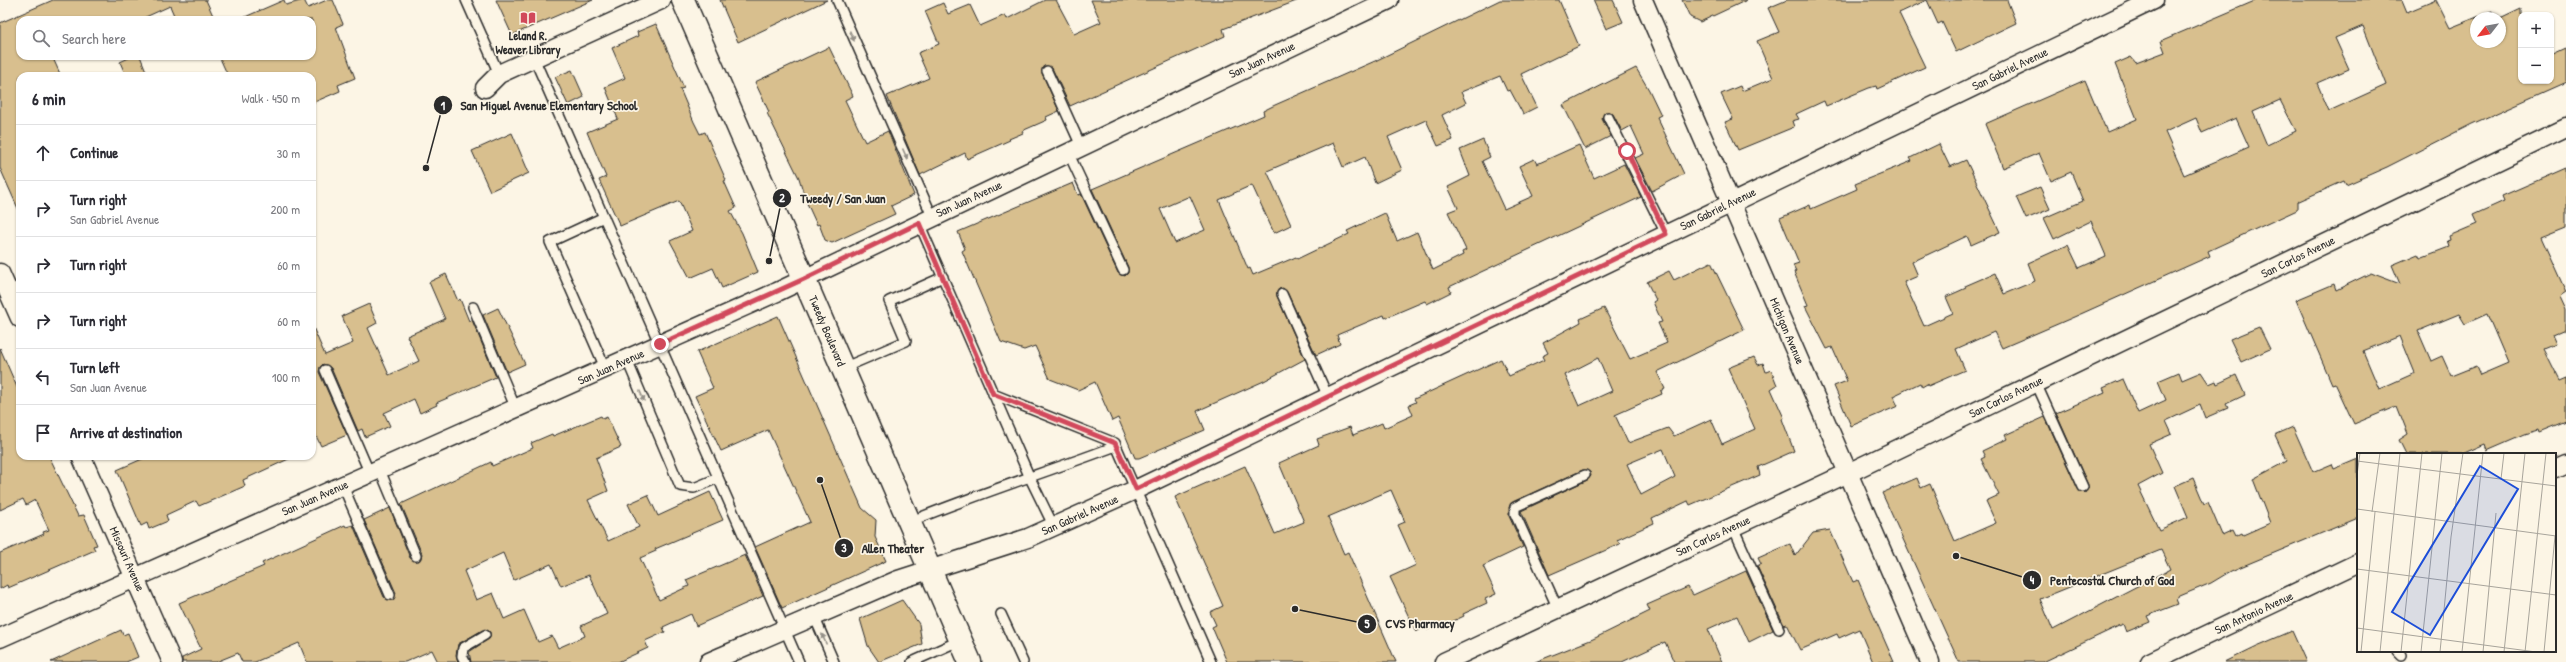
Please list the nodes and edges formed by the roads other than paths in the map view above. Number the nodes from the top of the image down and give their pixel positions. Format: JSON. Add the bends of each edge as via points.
{"nodes":[{"id":1,"x":466,"y":0,"type":"edge"},
{"id":2,"x":661,"y":0,"type":"edge"},
{"id":3,"x":683,"y":0,"type":"edge"},
{"id":4,"x":836,"y":0,"type":"edge"},
{"id":5,"x":1389,"y":0,"type":"edge"},
{"id":6,"x":1643,"y":0,"type":"edge"},
{"id":7,"x":2154,"y":0,"type":"edge"},
{"id":8,"x":534,"y":58,"type":"junction"},
{"id":9,"x":1047,"y":71,"type":"dead end"},
{"id":10,"x":499,"y":74,"type":"junction"},
{"id":11,"x":485,"y":88,"type":"dead end"},
{"id":12,"x":1608,"y":117,"type":"dead end"},
{"id":13,"x":2566,"y":128,"type":"edge"},
{"id":14,"x":1075,"y":149,"type":"junction"},
{"id":15,"x":1731,"y":203,"type":"junction"},
{"id":16,"x":604,"y":218,"type":"junction"},
{"id":17,"x":926,"y":219,"type":"junction"},
{"id":18,"x":1666,"y":234,"type":"junction"},
{"id":19,"x":1123,"y":270,"type":"dead end"},
{"id":20,"x":0,"y":273,"type":"edge"},
{"id":21,"x":943,"y":277,"type":"junction"},
{"id":22,"x":804,"y":279,"type":"junction"},
{"id":23,"x":9,"y":290,"type":"edge"},
{"id":24,"x":1282,"y":294,"type":"dead end"},
{"id":25,"x":473,"y":307,"type":"dead end"},
{"id":26,"x":16,"y":308,"type":"edge"},
{"id":27,"x":660,"y":344,"type":"junction"},
{"id":28,"x":627,"y":360,"type":"junction"},
{"id":29,"x":843,"y":368,"type":"junction"},
{"id":30,"x":325,"y":370,"type":"dead end"},
{"id":31,"x":606,"y":370,"type":"junction"},
{"id":32,"x":2036,"y":383,"type":"junction"},
{"id":33,"x":993,"y":394,"type":"junction"},
{"id":34,"x":1328,"y":397,"type":"junction"},
{"id":35,"x":516,"y":409,"type":"junction"},
{"id":36,"x":1116,"y":446,"type":"junction"},
{"id":37,"x":83,"y":460,"type":"edge"},
{"id":38,"x":2566,"y":463,"type":"edge"},
{"id":39,"x":2556,"y":468,"type":"edge"},
{"id":40,"x":375,"y":472,"type":"junction"},
{"id":41,"x":1848,"y":473,"type":"junction"},
{"id":42,"x":1585,"y":475,"type":"dead end"},
{"id":43,"x":718,"y":478,"type":"junction"},
{"id":44,"x":1030,"y":478,"type":"junction"},
{"id":45,"x":343,"y":486,"type":"junction"},
{"id":46,"x":2083,"y":487,"type":"dead end"},
{"id":47,"x":1136,"y":489,"type":"junction"},
{"id":48,"x":909,"y":522,"type":"junction"},
{"id":49,"x":1054,"y":527,"type":"junction"},
{"id":50,"x":1733,"y":527,"type":"junction"},
{"id":51,"x":416,"y":556,"type":"dead end"},
{"id":52,"x":2356,"y":568,"type":"edge"},
{"id":53,"x":930,"y":571,"type":"junction"},
{"id":54,"x":136,"y":578,"type":"junction"},
{"id":55,"x":390,"y":595,"type":"dead end"},
{"id":56,"x":1558,"y":609,"type":"junction"},
{"id":57,"x":1001,"y":614,"type":"dead end"},
{"id":58,"x":814,"y":616,"type":"junction"},
{"id":59,"x":1779,"y":628,"type":"dead end"},
{"id":60,"x":784,"y":629,"type":"junction"},
{"id":61,"x":485,"y":635,"type":"dead end"},
{"id":62,"x":0,"y":638,"type":"edge"},
{"id":63,"x":961,"y":640,"type":"junction"},
{"id":64,"x":172,"y":662,"type":"edge"},
{"id":65,"x":465,"y":662,"type":"edge"},
{"id":66,"x":709,"y":662,"type":"edge"},
{"id":67,"x":799,"y":662,"type":"edge"},
{"id":68,"x":834,"y":662,"type":"edge"},
{"id":69,"x":912,"y":662,"type":"edge"},
{"id":70,"x":970,"y":662,"type":"edge"},
{"id":71,"x":1023,"y":662,"type":"edge"},
{"id":72,"x":1211,"y":662,"type":"edge"},
{"id":73,"x":1444,"y":662,"type":"edge"},
{"id":74,"x":1930,"y":662,"type":"edge"},
{"id":75,"x":2150,"y":662,"type":"edge"}],
"edges":[{"from":1,"to":10,"type":"lane"},
{"from":2,"to":8,"type":"street"},
{"from":3,"to":22,"type":"main road","name":"Tweedy Boulevard"},
{"from":4,"to":17,"type":"lane","one_way":true},
{"from":5,"to":14,"type":"street","name":"San Juan Avenue"},
{"from":6,"to":15,"type":"street","name":"Michigan Avenue"},
{"from":7,"to":15,"type":"street","name":"San Gabriel Avenue"},
{"from":8,"to":10,"type":"street"},
{"from":8,"to":16,"type":"lane"},
{"from":9,"to":14,"type":"lane"},
{"from":10,"to":11,"type":"street"},
{"from":12,"to":18,"type":"lane"},
{"from":13,"to":32,"type":"street","name":"San Carlos Avenue"},
{"from":14,"to":17,"type":"street","name":"San Juan Avenue"},
{"from":14,"to":19,"type":"lane"},
{"from":15,"to":18,"type":"street","name":"San Gabriel Avenue"},
{"from":15,"to":41,"type":"street","name":"Michigan Avenue"},
{"from":16,"to":27,"type":"lane"},
{"from":16,"to":31,"type":"lane","via":[[550,242]]},
{"from":17,"to":21,"type":"lane"},
{"from":17,"to":22,"type":"street","name":"San Juan Avenue"},
{"from":18,"to":34,"type":"street","name":"San Gabriel Avenue"},
{"from":20,"to":23,"type":"street"},
{"from":21,"to":29,"type":"lane","via":[[889,301],[906,341]]},
{"from":21,"to":33,"type":"lane"},
{"from":22,"to":27,"type":"street","name":"San Juan Avenue"},
{"from":22,"to":29,"type":"main road","name":"Tweedy Boulevard"},
{"from":23,"to":26,"type":"street"},
{"from":24,"to":34,"type":"lane"},
{"from":25,"to":35,"type":"lane"},
{"from":27,"to":28,"type":"street","name":"San Juan Avenue"},
{"from":27,"to":43,"type":"lane"},
{"from":28,"to":31,"type":"street","name":"San Juan Avenue"},
{"from":28,"to":43,"type":"lane","one_way":true,"via":[[680,486],[694,488]]},
{"from":29,"to":48,"type":"main road","name":"Tweedy Boulevard"},
{"from":30,"to":40,"type":"lane"},
{"from":31,"to":35,"type":"street","name":"San Juan Avenue"},
{"from":32,"to":41,"type":"street","name":"San Carlos Avenue"},
{"from":32,"to":46,"type":"lane"},
{"from":33,"to":36,"type":"lane","via":[[1115,443]]},
{"from":33,"to":44,"type":"lane"},
{"from":34,"to":47,"type":"street","name":"San Gabriel Avenue"},
{"from":35,"to":40,"type":"street","name":"San Juan Avenue"},
{"from":36,"to":44,"type":"lane"},
{"from":36,"to":47,"type":"lane"},
{"from":37,"to":54,"type":"street","name":"Missouri Avenue"},
{"from":38,"to":39,"type":"street"},
{"from":40,"to":45,"type":"street","name":"San Juan Avenue"},
{"from":40,"to":51,"type":"lane"},
{"from":41,"to":50,"type":"street","name":"San Carlos Avenue"},
{"from":41,"to":74,"type":"street","name":"Michigan Avenue"},
{"from":42,"to":56,"type":"lane","via":[[1515,506],[1515,514]]},
{"from":43,"to":60,"type":"lane"},
{"from":44,"to":48,"type":"lane","via":[[973,496]]},
{"from":44,"to":49,"type":"lane"},
{"from":45,"to":54,"type":"street","name":"San Juan Avenue"},
{"from":45,"to":55,"type":"lane"},
{"from":47,"to":49,"type":"street","name":"San Gabriel Avenue"},
{"from":47,"to":72,"type":"lane"},
{"from":48,"to":53,"type":"main road","name":"Tweedy Boulevard"},
{"from":49,"to":53,"type":"street","name":"San Gabriel Avenue"},
{"from":50,"to":56,"type":"street","name":"San Carlos Avenue"},
{"from":50,"to":59,"type":"lane"},
{"from":52,"to":75,"type":"street","name":"San Antonio Avenue"},
{"from":53,"to":58,"type":"street","name":"San Gabriel Avenue","via":[[898,580]]},
{"from":53,"to":63,"type":"main road","name":"Tweedy Boulevard"},
{"from":54,"to":62,"type":"street","name":"San Juan Avenue"},
{"from":54,"to":64,"type":"street","name":"Missouri Avenue"},
{"from":56,"to":73,"type":"street","name":"San Carlos Avenue"},
{"from":57,"to":71,"type":"lane"},
{"from":58,"to":60,"type":"street","name":"San Gabriel Avenue"},
{"from":68,"to":58,"type":"lane","one_way":true},
{"from":60,"to":66,"type":"street","name":"San Gabriel Avenue"},
{"from":60,"to":67,"type":"lane"},
{"from":61,"to":65,"type":"lane","via":[[463,648],[462,656]]},
{"from":63,"to":69,"type":"lane"},
{"from":63,"to":70,"type":"main road","name":"Tweedy Boulevard"}]}
